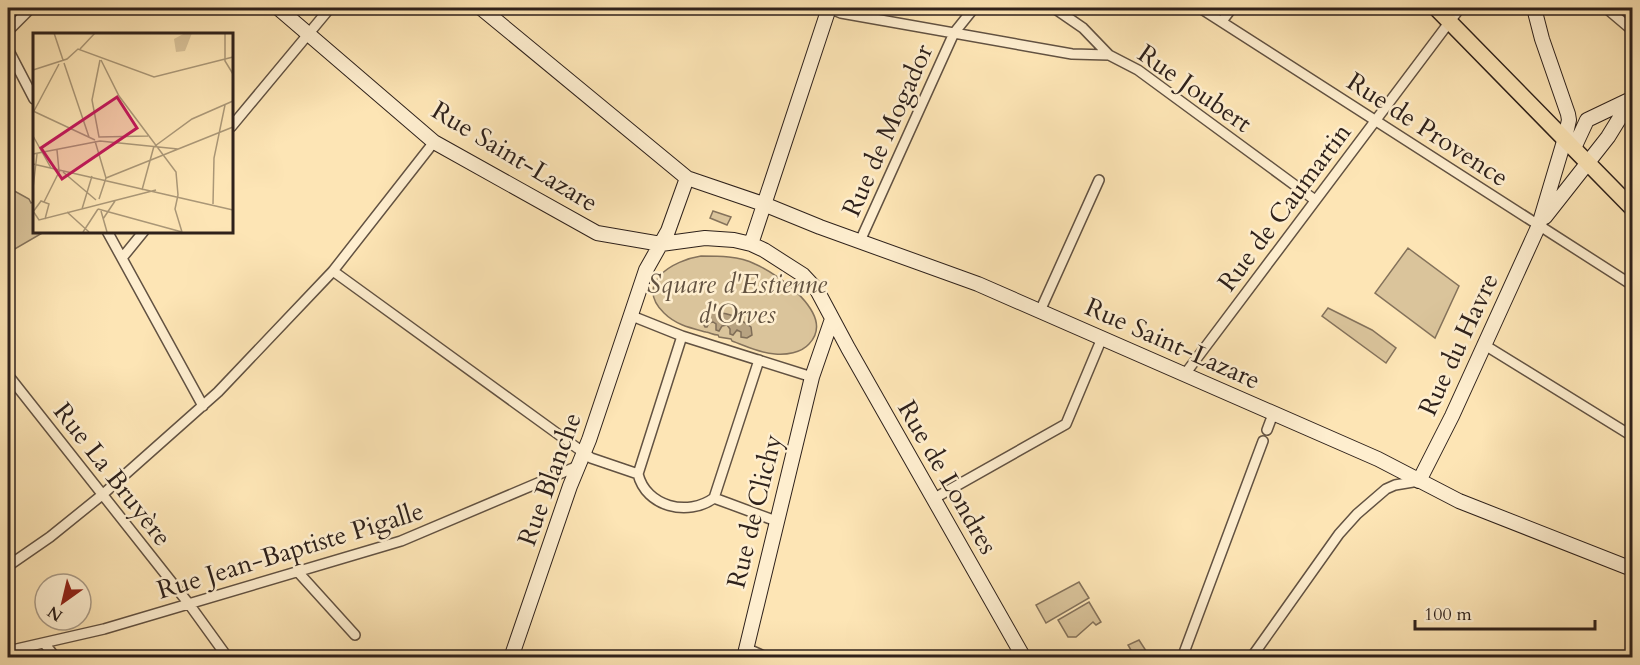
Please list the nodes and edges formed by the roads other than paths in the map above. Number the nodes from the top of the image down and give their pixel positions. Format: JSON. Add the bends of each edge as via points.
{"nodes":[{"id":1,"x":31,"y":8,"type":"edge"},
{"id":2,"x":278,"y":8,"type":"edge"},
{"id":3,"x":330,"y":8,"type":"edge"},
{"id":4,"x":481,"y":8,"type":"edge"},
{"id":5,"x":829,"y":8,"type":"edge"},
{"id":6,"x":974,"y":8,"type":"edge"},
{"id":7,"x":1054,"y":8,"type":"edge"},
{"id":8,"x":1200,"y":8,"type":"edge"},
{"id":9,"x":1232,"y":8,"type":"edge"},
{"id":10,"x":1436,"y":8,"type":"edge"},
{"id":11,"x":1460,"y":8,"type":"edge"},
{"id":12,"x":1534,"y":8,"type":"edge"},
{"id":13,"x":1606,"y":8,"type":"edge"},
{"id":14,"x":1222,"y":21,"type":"junction"},
{"id":15,"x":1446,"y":26,"type":"junction"},
{"id":16,"x":1632,"y":30,"type":"edge"},
{"id":17,"x":8,"y":32,"type":"edge"},
{"id":18,"x":954,"y":33,"type":"junction"},
{"id":19,"x":308,"y":34,"type":"junction"},
{"id":20,"x":8,"y":49,"type":"edge"},
{"id":21,"x":1109,"y":56,"type":"junction"},
{"id":22,"x":33,"y":97,"type":"edge"},
{"id":23,"x":1632,"y":98,"type":"edge"},
{"id":24,"x":1568,"y":114,"type":"junction"},
{"id":25,"x":1376,"y":120,"type":"junction"},
{"id":26,"x":1587,"y":120,"type":"junction"},
{"id":27,"x":232,"y":126,"type":"edge"},
{"id":28,"x":434,"y":142,"type":"junction"},
{"id":29,"x":1570,"y":143,"type":"junction"},
{"id":30,"x":1588,"y":162,"type":"junction"},
{"id":31,"x":687,"y":178,"type":"junction"},
{"id":32,"x":1099,"y":180,"type":"dead end"},
{"id":33,"x":1315,"y":200,"type":"junction"},
{"id":34,"x":766,"y":205,"type":"junction"},
{"id":35,"x":1632,"y":208,"type":"edge"},
{"id":36,"x":1539,"y":225,"type":"junction"},
{"id":37,"x":108,"y":232,"type":"edge"},
{"id":38,"x":143,"y":232,"type":"edge"},
{"id":39,"x":860,"y":241,"type":"junction"},
{"id":40,"x":661,"y":244,"type":"junction"},
{"id":41,"x":751,"y":244,"type":"junction"},
{"id":42,"x":122,"y":258,"type":"junction"},
{"id":43,"x":333,"y":271,"type":"junction"},
{"id":44,"x":1632,"y":285,"type":"edge"},
{"id":45,"x":1040,"y":311,"type":"junction"},
{"id":46,"x":632,"y":316,"type":"junction"},
{"id":47,"x":832,"y":319,"type":"junction"},
{"id":48,"x":682,"y":336,"type":"junction"},
{"id":49,"x":1102,"y":338,"type":"junction"},
{"id":50,"x":1483,"y":344,"type":"junction"},
{"id":51,"x":759,"y":360,"type":"junction"},
{"id":52,"x":1185,"y":374,"type":"junction"},
{"id":53,"x":8,"y":375,"type":"edge"},
{"id":54,"x":812,"y":377,"type":"junction"},
{"id":55,"x":204,"y":406,"type":"junction"},
{"id":56,"x":1273,"y":414,"type":"junction"},
{"id":57,"x":1267,"y":430,"type":"dead end"},
{"id":58,"x":1632,"y":436,"type":"edge"},
{"id":59,"x":1263,"y":441,"type":"dead end"},
{"id":60,"x":581,"y":459,"type":"junction"},
{"id":61,"x":638,"y":474,"type":"junction"},
{"id":62,"x":1419,"y":481,"type":"junction"},
{"id":63,"x":102,"y":495,"type":"junction"},
{"id":64,"x":714,"y":498,"type":"junction"},
{"id":65,"x":933,"y":499,"type":"junction"},
{"id":66,"x":777,"y":521,"type":"junction"},
{"id":67,"x":8,"y":566,"type":"edge"},
{"id":68,"x":1632,"y":569,"type":"edge"},
{"id":69,"x":298,"y":572,"type":"junction"},
{"id":70,"x":189,"y":604,"type":"junction"},
{"id":71,"x":355,"y":635,"type":"dead end"},
{"id":72,"x":44,"y":643,"type":"junction"},
{"id":73,"x":8,"y":651,"type":"edge"},
{"id":74,"x":745,"y":653,"type":"edge"},
{"id":75,"x":56,"y":657,"type":"edge"},
{"id":76,"x":228,"y":657,"type":"edge"},
{"id":77,"x":512,"y":657,"type":"edge"},
{"id":78,"x":768,"y":657,"type":"edge"},
{"id":79,"x":1024,"y":657,"type":"edge"},
{"id":80,"x":1182,"y":657,"type":"edge"},
{"id":81,"x":1251,"y":657,"type":"edge"}],
"edges":[{"from":1,"to":17,"type":"street"},
{"from":2,"to":19,"type":"main road","name":"Rue Saint-Lazare"},
{"from":3,"to":19,"type":"street"},
{"from":4,"to":31,"type":"main road"},
{"from":5,"to":18,"type":"street"},
{"from":5,"to":34,"type":"main road"},
{"from":6,"to":18,"type":"street","name":"Rue de Mogador"},
{"from":7,"to":21,"type":"street","name":"Rue Joubert","via":[[1083,28]]},
{"from":8,"to":14,"type":"street","name":"Rue de Provence"},
{"from":9,"to":14,"type":"street"},
{"from":10,"to":15,"type":"main road"},
{"from":11,"to":15,"type":"street","name":"Rue de Caumartin"},
{"from":12,"to":24,"type":"main road"},
{"from":13,"to":16,"type":"street"},
{"from":14,"to":25,"type":"street","name":"Rue de Provence"},
{"from":15,"to":25,"type":"street","name":"Rue de Caumartin"},
{"from":15,"to":29,"type":"main road"},
{"from":18,"to":21,"type":"street","via":[[1072,54]]},
{"from":18,"to":39,"type":"street","name":"Rue de Mogador"},
{"from":19,"to":27,"type":"street"},
{"from":19,"to":28,"type":"main road","name":"Rue Saint-Lazare"},
{"from":20,"to":22,"type":"street"},
{"from":21,"to":33,"type":"street","name":"Rue Joubert","via":[[1138,70]]},
{"from":23,"to":26,"type":"main road"},
{"from":23,"to":30,"type":"main road","name":"Rue du Havre"},
{"from":24,"to":26,"type":"main road"},
{"from":24,"to":29,"type":"main road"},
{"from":25,"to":33,"type":"street","name":"Rue de Caumartin"},
{"from":25,"to":36,"type":"street","name":"Rue de Provence"},
{"from":26,"to":29,"type":"main road"},
{"from":28,"to":40,"type":"main road","name":"Rue Saint-Lazare","via":[[597,233]]},
{"from":28,"to":43,"type":"street"},
{"from":29,"to":30,"type":"main road"},
{"from":29,"to":36,"type":"main road","name":"Rue du Havre"},
{"from":30,"to":35,"type":"main road"},
{"from":30,"to":36,"type":"main road","name":"Rue du Havre"},
{"from":31,"to":34,"type":"main road","name":"Rue Saint-Lazare"},
{"from":31,"to":40,"type":"main road","name":"Rue Blanche"},
{"from":32,"to":45,"type":"street"},
{"from":33,"to":52,"type":"street","name":"Rue de Caumartin"},
{"from":34,"to":39,"type":"main road","name":"Rue Saint-Lazare"},
{"from":34,"to":41,"type":"main road"},
{"from":36,"to":44,"type":"street","name":"Rue de Provence"},
{"from":36,"to":50,"type":"main road","name":"Rue du Havre"},
{"from":37,"to":42,"type":"street"},
{"from":38,"to":42,"type":"street"},
{"from":39,"to":45,"type":"main road","name":"Rue Saint-Lazare"},
{"from":40,"to":41,"type":"main road","name":"Rue Saint-Lazare","via":[[705,238]]},
{"from":40,"to":46,"type":"main road","name":"Rue Blanche","via":[[646,270]]},
{"from":41,"to":47,"type":"main road","name":"Rue de Londres","via":[[803,275],[817,290]]},
{"from":42,"to":55,"type":"street"},
{"from":43,"to":55,"type":"street"},
{"from":43,"to":60,"type":"street"},
{"from":45,"to":49,"type":"main road","name":"Rue Saint-Lazare"},
{"from":46,"to":48,"type":"street"},
{"from":46,"to":60,"type":"main road","name":"Rue Blanche"},
{"from":47,"to":54,"type":"main road","name":"Rue de Clichy"},
{"from":47,"to":65,"type":"main road","name":"Rue de Londres"},
{"from":48,"to":51,"type":"street"},
{"from":48,"to":61,"type":"street"},
{"from":49,"to":52,"type":"main road","name":"Rue Saint-Lazare"},
{"from":49,"to":65,"type":"street","via":[[1066,424]]},
{"from":50,"to":58,"type":"street"},
{"from":50,"to":62,"type":"main road","name":"Rue du Havre"},
{"from":51,"to":54,"type":"street"},
{"from":51,"to":64,"type":"street"},
{"from":52,"to":56,"type":"main road","name":"Rue Saint-Lazare"},
{"from":53,"to":63,"type":"street","name":"Rue La Bruyère"},
{"from":54,"to":66,"type":"main road","name":"Rue de Clichy"},
{"from":55,"to":63,"type":"street"},
{"from":56,"to":57,"type":"street"},
{"from":56,"to":62,"type":"main road","name":"Rue Saint-Lazare"},
{"from":59,"to":80,"type":"street"},
{"from":60,"to":61,"type":"street","via":[[591,458]]},
{"from":60,"to":69,"type":"street","name":"Rue Jean-Baptiste Pigalle","via":[[401,541]]},
{"from":60,"to":77,"type":"main road","name":"Rue Blanche"},
{"from":61,"to":64,"type":"street","via":[[644,489],[666,505],[696,508]]},
{"from":62,"to":68,"type":"main road","name":"Rue Saint-Lazare","via":[[1459,501]]},
{"from":62,"to":81,"type":"street","via":[[1386,489],[1357,514]]},
{"from":63,"to":67,"type":"street"},
{"from":63,"to":70,"type":"street","name":"Rue La Bruyère"},
{"from":64,"to":66,"type":"street"},
{"from":65,"to":79,"type":"main road","name":"Rue de Londres"},
{"from":66,"to":74,"type":"main road","name":"Rue de Clichy"},
{"from":69,"to":70,"type":"street","name":"Rue Jean-Baptiste Pigalle"},
{"from":69,"to":71,"type":"street"},
{"from":70,"to":72,"type":"street","name":"Rue Jean-Baptiste Pigalle"},
{"from":70,"to":76,"type":"street","name":"Rue La Bruyère"},
{"from":72,"to":73,"type":"street","name":"Rue Jean-Baptiste Pigalle"},
{"from":72,"to":75,"type":"street"},
{"from":74,"to":78,"type":"street"}]}
